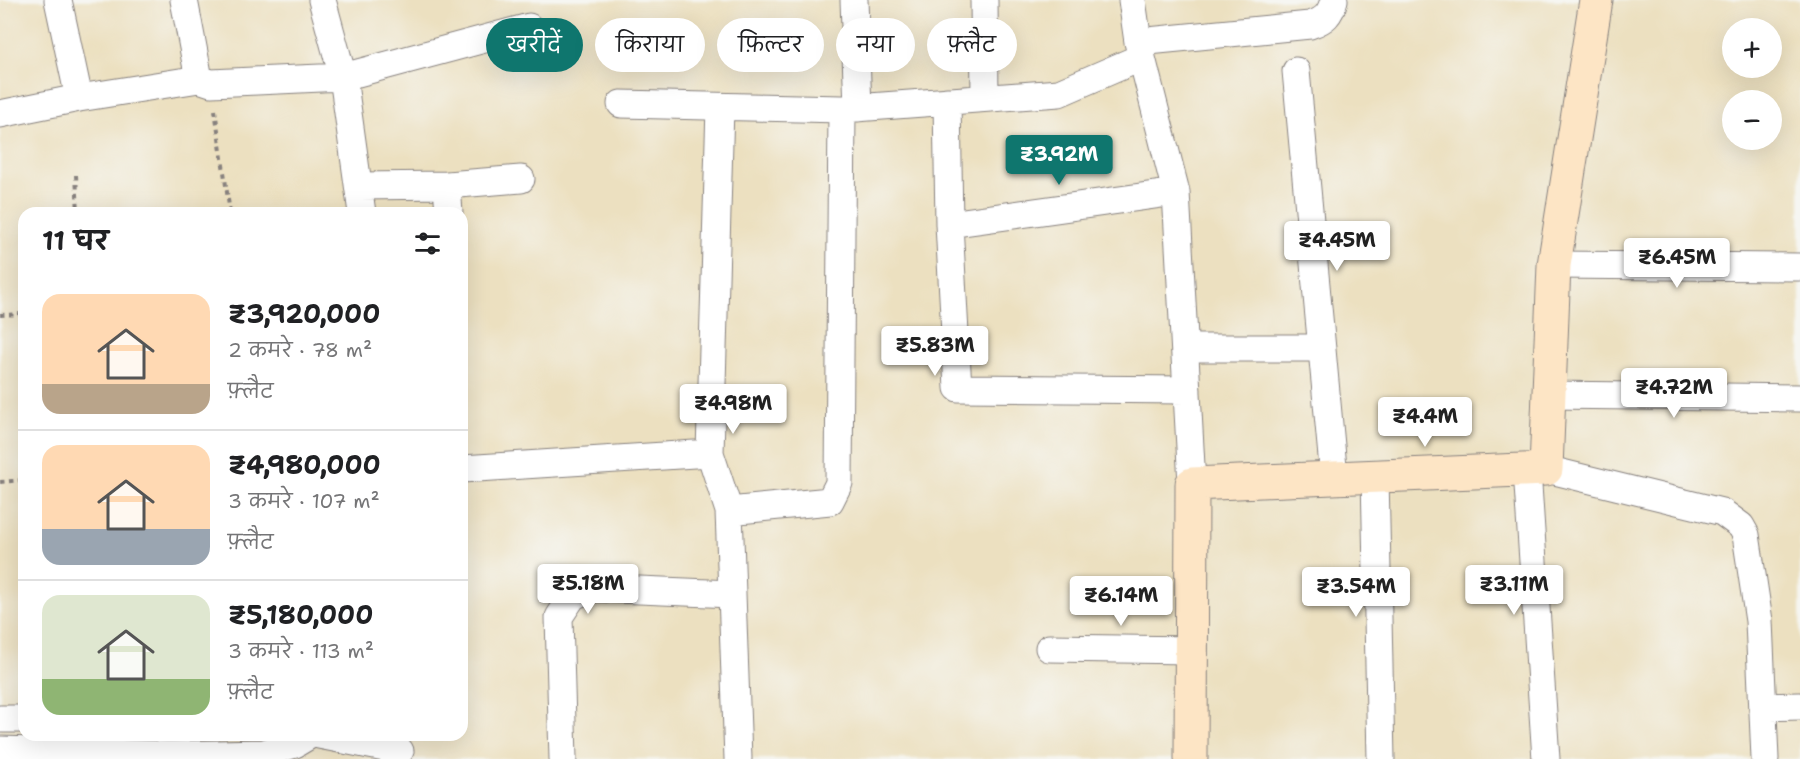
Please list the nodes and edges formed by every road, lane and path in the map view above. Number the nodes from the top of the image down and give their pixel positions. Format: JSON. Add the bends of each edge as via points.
{"nodes":[{"id":1,"x":58,"y":0,"type":"edge"},
{"id":2,"x":184,"y":0,"type":"edge"},
{"id":3,"x":322,"y":0,"type":"edge"},
{"id":4,"x":854,"y":0,"type":"edge"},
{"id":5,"x":984,"y":0,"type":"edge"},
{"id":6,"x":1132,"y":0,"type":"edge"},
{"id":7,"x":1334,"y":0,"type":"edge"},
{"id":8,"x":1596,"y":0,"type":"edge"},
{"id":9,"x":486,"y":39,"type":"edge"},
{"id":10,"x":1140,"y":49,"type":"junction"},
{"id":11,"x":1296,"y":71,"type":"dead end"},
{"id":12,"x":343,"y":77,"type":"junction"},
{"id":13,"x":205,"y":81,"type":"junction"},
{"id":14,"x":79,"y":98,"type":"junction"},
{"id":15,"x":985,"y":98,"type":"junction"},
{"id":16,"x":947,"y":101,"type":"junction"},
{"id":17,"x":621,"y":104,"type":"dead end"},
{"id":18,"x":720,"y":107,"type":"junction"},
{"id":19,"x":850,"y":108,"type":"junction"},
{"id":20,"x":0,"y":114,"type":"edge"},
{"id":21,"x":76,"y":175,"type":"dead end"},
{"id":22,"x":521,"y":179,"type":"dead end"},
{"id":23,"x":447,"y":185,"type":"junction"},
{"id":24,"x":360,"y":186,"type":"junction"},
{"id":25,"x":1176,"y":192,"type":"junction"},
{"id":26,"x":78,"y":207,"type":"edge"},
{"id":27,"x":229,"y":207,"type":"edge"},
{"id":28,"x":362,"y":207,"type":"edge"},
{"id":29,"x":449,"y":207,"type":"edge"},
{"id":30,"x":949,"y":224,"type":"junction"},
{"id":31,"x":1554,"y":265,"type":"junction"},
{"id":32,"x":1800,"y":267,"type":"edge"},
{"id":33,"x":18,"y":314,"type":"edge"},
{"id":34,"x":0,"y":315,"type":"edge"},
{"id":35,"x":1185,"y":348,"type":"junction"},
{"id":36,"x":1322,"y":348,"type":"junction"},
{"id":37,"x":1187,"y":390,"type":"junction"},
{"id":38,"x":1549,"y":395,"type":"junction"},
{"id":39,"x":1800,"y":398,"type":"edge"},
{"id":40,"x":710,"y":453,"type":"junction"},
{"id":41,"x":468,"y":469,"type":"edge"},
{"id":42,"x":1536,"y":469,"type":"junction"},
{"id":43,"x":1375,"y":476,"type":"junction"},
{"id":44,"x":1334,"y":478,"type":"junction"},
{"id":45,"x":18,"y":480,"type":"edge"},
{"id":46,"x":0,"y":482,"type":"edge"},
{"id":47,"x":1192,"y":484,"type":"junction"},
{"id":48,"x":729,"y":511,"type":"junction"},
{"id":49,"x":732,"y":594,"type":"junction"},
{"id":50,"x":1049,"y":648,"type":"dead end"},
{"id":51,"x":1191,"y":650,"type":"junction"},
{"id":52,"x":1800,"y":706,"type":"edge"},
{"id":53,"x":1763,"y":707,"type":"junction"},
{"id":54,"x":0,"y":719,"type":"edge"},
{"id":55,"x":18,"y":719,"type":"edge"},
{"id":56,"x":300,"y":741,"type":"edge"},
{"id":57,"x":357,"y":741,"type":"edge"},
{"id":58,"x":401,"y":748,"type":"edge"},
{"id":59,"x":0,"y":750,"type":"edge"},
{"id":60,"x":170,"y":757,"type":"edge"},
{"id":61,"x":563,"y":759,"type":"edge"},
{"id":62,"x":738,"y":759,"type":"edge"},
{"id":63,"x":1191,"y":759,"type":"edge"},
{"id":64,"x":1382,"y":759,"type":"edge"},
{"id":65,"x":1546,"y":759,"type":"edge"},
{"id":66,"x":1765,"y":759,"type":"edge"}],
"edges":[{"from":1,"to":14,"type":"street"},
{"from":2,"to":13,"type":"street"},
{"from":3,"to":12,"type":"street"},
{"from":4,"to":19,"type":"street"},
{"from":5,"to":15,"type":"street"},
{"from":6,"to":10,"type":"street"},
{"from":7,"to":10,"type":"street","via":[[1332,11],[1324,20],[1310,25]]},
{"from":8,"to":31,"type":"street"},
{"from":9,"to":12,"type":"street"},
{"from":10,"to":15,"type":"street","via":[[1059,93]]},
{"from":10,"to":25,"type":"street"},
{"from":11,"to":36,"type":"street"},
{"from":12,"to":13,"type":"street"},
{"from":12,"to":24,"type":"street"},
{"from":13,"to":14,"type":"street"},
{"from":13,"to":27,"type":"path"},
{"from":14,"to":20,"type":"street"},
{"from":15,"to":16,"type":"street"},
{"from":16,"to":19,"type":"street"},
{"from":16,"to":30,"type":"street"},
{"from":17,"to":18,"type":"street"},
{"from":18,"to":19,"type":"street"},
{"from":18,"to":40,"type":"street"},
{"from":19,"to":48,"type":"street","via":[[839,483],[830,501]]},
{"from":21,"to":26,"type":"path"},
{"from":22,"to":23,"type":"street"},
{"from":23,"to":24,"type":"street"},
{"from":23,"to":29,"type":"street"},
{"from":24,"to":28,"type":"street"},
{"from":25,"to":30,"type":"street"},
{"from":25,"to":35,"type":"street"},
{"from":30,"to":37,"type":"street","via":[[958,388]]},
{"from":31,"to":32,"type":"street"},
{"from":31,"to":38,"type":"street"},
{"from":33,"to":34,"type":"path"},
{"from":35,"to":36,"type":"street"},
{"from":35,"to":37,"type":"street"},
{"from":36,"to":44,"type":"street"},
{"from":37,"to":47,"type":"street"},
{"from":38,"to":39,"type":"street"},
{"from":38,"to":42,"type":"street"},
{"from":40,"to":41,"type":"street"},
{"from":40,"to":48,"type":"street"},
{"from":42,"to":43,"type":"street"},
{"from":42,"to":53,"type":"street","via":[[1722,512],[1741,526],[1746,535],[1759,621]]},
{"from":42,"to":65,"type":"street"},
{"from":43,"to":44,"type":"street"},
{"from":43,"to":64,"type":"street"},
{"from":44,"to":47,"type":"street"},
{"from":45,"to":46,"type":"path"},
{"from":47,"to":51,"type":"street"},
{"from":48,"to":49,"type":"street"},
{"from":49,"to":61,"type":"street","via":[[593,588],[573,596],[560,617]]},
{"from":49,"to":62,"type":"street"},
{"from":50,"to":51,"type":"street"},
{"from":51,"to":63,"type":"street"},
{"from":52,"to":53,"type":"street"},
{"from":53,"to":66,"type":"street"},
{"from":54,"to":55,"type":"street"},
{"from":56,"to":60,"type":"street","via":[[264,753]]},
{"from":57,"to":58,"type":"street"},
{"from":59,"to":60,"type":"street"}]}
